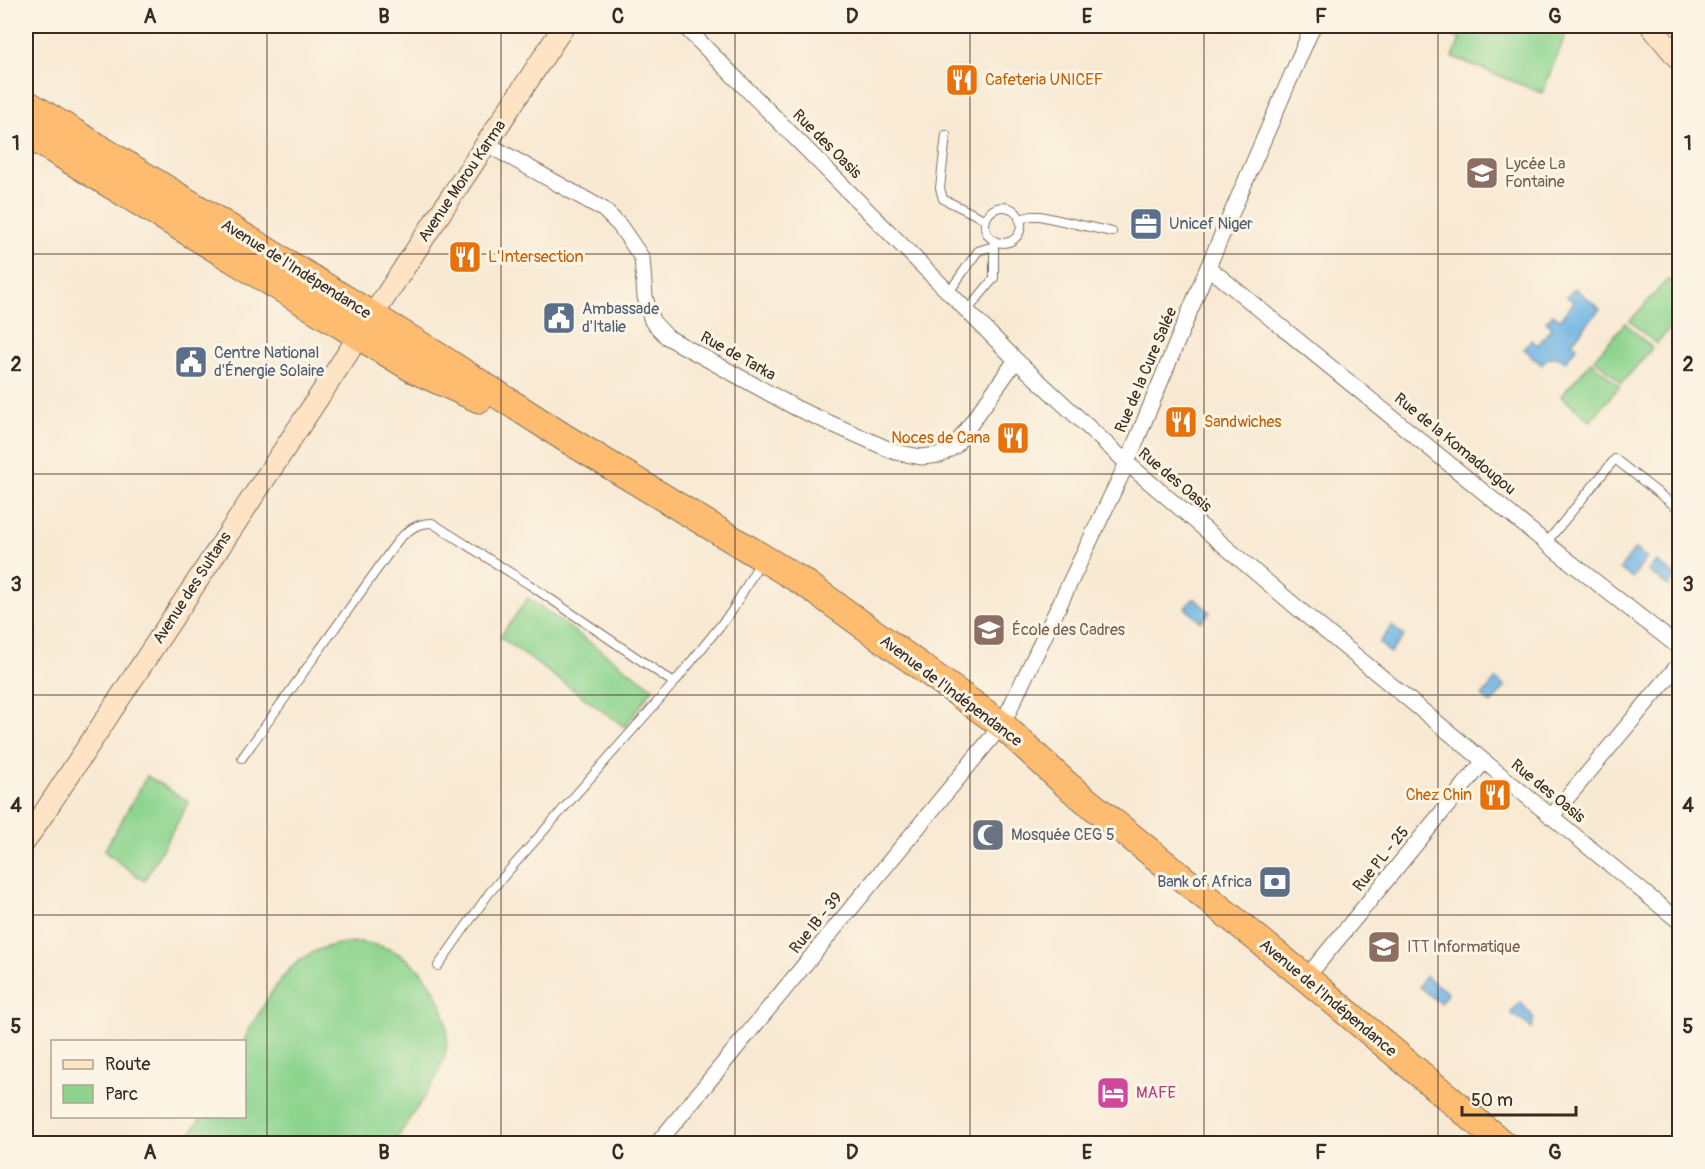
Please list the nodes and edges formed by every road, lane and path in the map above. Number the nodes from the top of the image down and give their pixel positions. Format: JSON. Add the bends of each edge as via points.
{"nodes":[{"id":1,"x":564,"y":26,"type":"edge"},
{"id":2,"x":684,"y":26,"type":"edge"},
{"id":3,"x":1313,"y":26,"type":"edge"},
{"id":4,"x":1651,"y":26,"type":"edge"},
{"id":5,"x":1680,"y":62,"type":"edge"},
{"id":6,"x":26,"y":103,"type":"edge"},
{"id":7,"x":26,"y":133,"type":"edge"},
{"id":8,"x":946,"y":135,"type":"dead end"},
{"id":9,"x":487,"y":144,"type":"junction"},
{"id":10,"x":1019,"y":219,"type":"junction"},
{"id":11,"x":986,"y":220,"type":"junction"},
{"id":12,"x":1112,"y":232,"type":"dead end"},
{"id":13,"x":995,"y":244,"type":"junction"},
{"id":14,"x":1208,"y":267,"type":"junction"},
{"id":15,"x":949,"y":292,"type":"junction"},
{"id":16,"x":968,"y":311,"type":"junction"},
{"id":17,"x":365,"y":326,"type":"junction"},
{"id":18,"x":1016,"y":360,"type":"junction"},
{"id":19,"x":1126,"y":463,"type":"junction"},
{"id":20,"x":1680,"y":510,"type":"edge"},
{"id":21,"x":1546,"y":543,"type":"junction"},
{"id":22,"x":763,"y":556,"type":"junction"},
{"id":23,"x":1680,"y":648,"type":"edge"},
{"id":24,"x":1680,"y":663,"type":"edge"},
{"id":25,"x":674,"y":683,"type":"junction"},
{"id":26,"x":1002,"y":725,"type":"junction"},
{"id":27,"x":242,"y":758,"type":"dead end"},
{"id":28,"x":1484,"y":761,"type":"junction"},
{"id":29,"x":1551,"y":817,"type":"junction"},
{"id":30,"x":26,"y":840,"type":"edge"},
{"id":31,"x":1680,"y":922,"type":"edge"},
{"id":32,"x":438,"y":966,"type":"dead end"},
{"id":33,"x":1306,"y":978,"type":"junction"},
{"id":34,"x":657,"y":1143,"type":"edge"},
{"id":35,"x":1503,"y":1143,"type":"edge"}],
"edges":[{"from":1,"to":9,"type":"street","name":"Avenue Morou Karma"},
{"from":2,"to":15,"type":"street","name":"Rue des Oasis"},
{"from":3,"to":14,"type":"street","name":"Rue de la Cure Salée"},
{"from":4,"to":5,"type":"street"},
{"from":6,"to":17,"type":"highway","name":"Avenue de l'Indépendance"},
{"from":7,"to":17,"type":"highway","name":"Avenue de l'Indépendance"},
{"from":8,"to":11,"type":"lane","via":[[939,188],[943,199]]},
{"from":9,"to":17,"type":"street","name":"Avenue Morou Karma"},
{"from":9,"to":18,"type":"street","name":"Rue de Tarka","via":[[603,209],[620,226],[642,258],[645,297],[652,321],[667,337],[796,408],[895,452],[921,457],[940,455],[955,446]]},
{"from":10,"to":11,"type":"lane","via":[[1012,210],[1001,208],[990,212]]},
{"from":10,"to":12,"type":"lane","via":[[1040,216]]},
{"from":10,"to":13,"type":"lane","via":[[1020,231],[1013,240]]},
{"from":11,"to":13,"type":"lane","via":[[987,234]]},
{"from":13,"to":15,"type":"lane","via":[[978,251]]},
{"from":13,"to":16,"type":"lane","via":[[994,278]]},
{"from":14,"to":19,"type":"street","name":"Rue de la Cure Salée"},
{"from":14,"to":21,"type":"street","name":"Rue de la Komadougou"},
{"from":15,"to":16,"type":"street","name":"Rue des Oasis"},
{"from":16,"to":18,"type":"street","name":"Rue des Oasis"},
{"from":17,"to":22,"type":"highway","name":"Avenue de l'Indépendance","via":[[565,438]]},
{"from":17,"to":30,"type":"street","name":"Avenue des Sultans"},
{"from":18,"to":19,"type":"street","name":"Rue des Oasis"},
{"from":19,"to":26,"type":"street","name":"Rue de la Cure Salée"},
{"from":19,"to":28,"type":"street","name":"Rue des Oasis"},
{"from":20,"to":21,"type":"lane","via":[[1615,459]]},
{"from":21,"to":23,"type":"street","name":"Rue de la Komadougou"},
{"from":22,"to":25,"type":"lane","via":[[732,611]]},
{"from":22,"to":26,"type":"highway","name":"Avenue de l'Indépendance"},
{"from":24,"to":29,"type":"street"},
{"from":25,"to":27,"type":"lane","via":[[432,523],[421,523],[399,538]]},
{"from":25,"to":32,"type":"lane","via":[[490,892]]},
{"from":26,"to":33,"type":"highway","name":"Avenue de l'Indépendance","via":[[1094,807]]},
{"from":26,"to":34,"type":"street","name":"Rue IB - 39"},
{"from":28,"to":29,"type":"street","name":"Rue des Oasis"},
{"from":28,"to":33,"type":"street","name":"Rue PL - 25"},
{"from":29,"to":31,"type":"street","name":"Rue des Oasis"},
{"from":33,"to":35,"type":"highway","name":"Avenue de l'Indépendance"}]}
